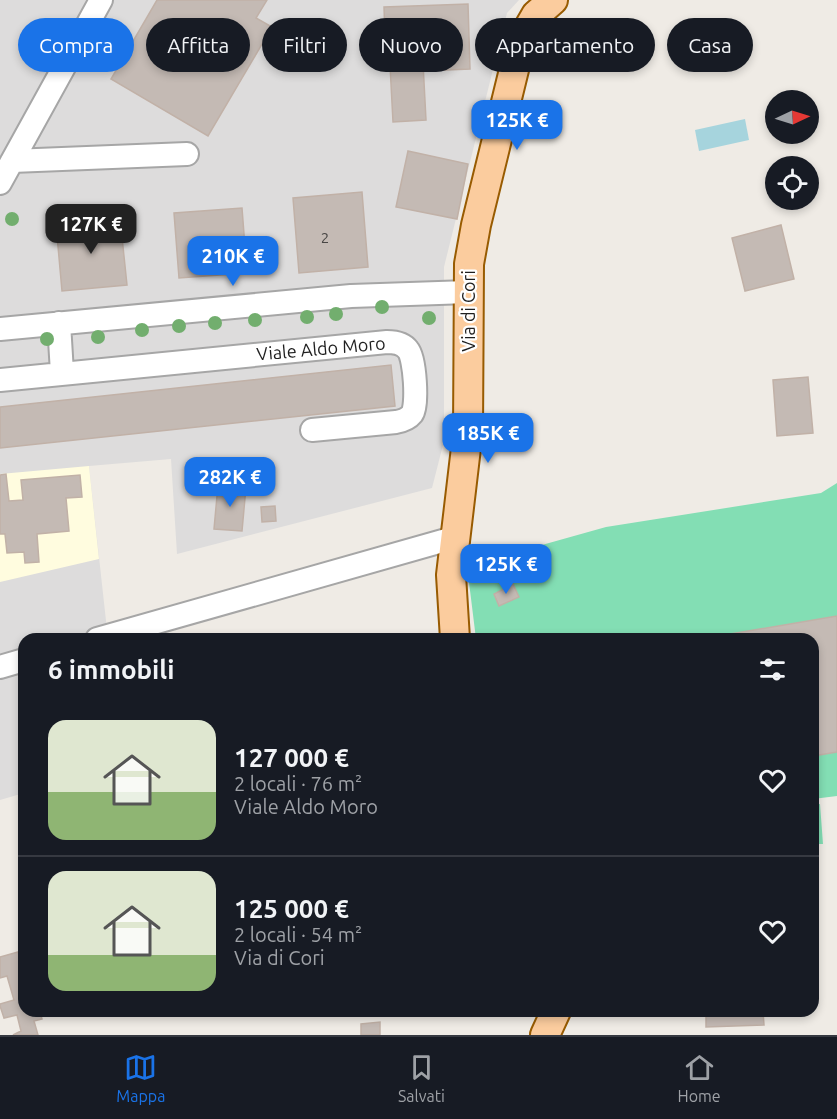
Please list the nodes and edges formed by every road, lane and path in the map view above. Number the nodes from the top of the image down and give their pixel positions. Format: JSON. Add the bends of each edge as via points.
{"nodes":[{"id":1,"x":101,"y":0,"type":"edge"},
{"id":2,"x":553,"y":0,"type":"edge"},
{"id":3,"x":187,"y":154,"type":"dead end"},
{"id":4,"x":12,"y":161,"type":"junction"},
{"id":5,"x":0,"y":183,"type":"edge"},
{"id":6,"x":468,"y":292,"type":"junction"},
{"id":7,"x":59,"y":323,"type":"junction"},
{"id":8,"x":0,"y":329,"type":"edge"},
{"id":9,"x":62,"y":373,"type":"junction"},
{"id":10,"x":0,"y":380,"type":"edge"},
{"id":11,"x":312,"y":430,"type":"dead end"},
{"id":12,"x":453,"y":538,"type":"junction"},
{"id":13,"x":118,"y":633,"type":"edge"},
{"id":14,"x":455,"y":633,"type":"edge"},
{"id":15,"x":18,"y":662,"type":"edge"},
{"id":16,"x":0,"y":667,"type":"edge"},
{"id":17,"x":553,"y":1017,"type":"edge"},
{"id":18,"x":545,"y":1035,"type":"edge"}],
"edges":[{"from":1,"to":4,"type":"street"},
{"from":2,"to":6,"type":"main road","name":"Via di Cori","via":[[531,22],[516,58],[474,234]]},
{"from":3,"to":4,"type":"street"},
{"from":4,"to":5,"type":"street"},
{"from":6,"to":7,"type":"street","via":[[360,295]]},
{"from":6,"to":12,"type":"main road","name":"Via di Cori","via":[[468,430]]},
{"from":7,"to":8,"type":"street"},
{"from":7,"to":9,"type":"street"},
{"from":9,"to":10,"type":"street","name":"Viale Aldo Moro"},
{"from":9,"to":11,"type":"street","name":"Viale Aldo Moro","via":[[387,342],[408,349],[415,403],[407,419]]},
{"from":12,"to":13,"type":"street"},
{"from":12,"to":14,"type":"main road","name":"Via di Cori"},
{"from":15,"to":16,"type":"street"},
{"from":17,"to":18,"type":"main road"}]}
